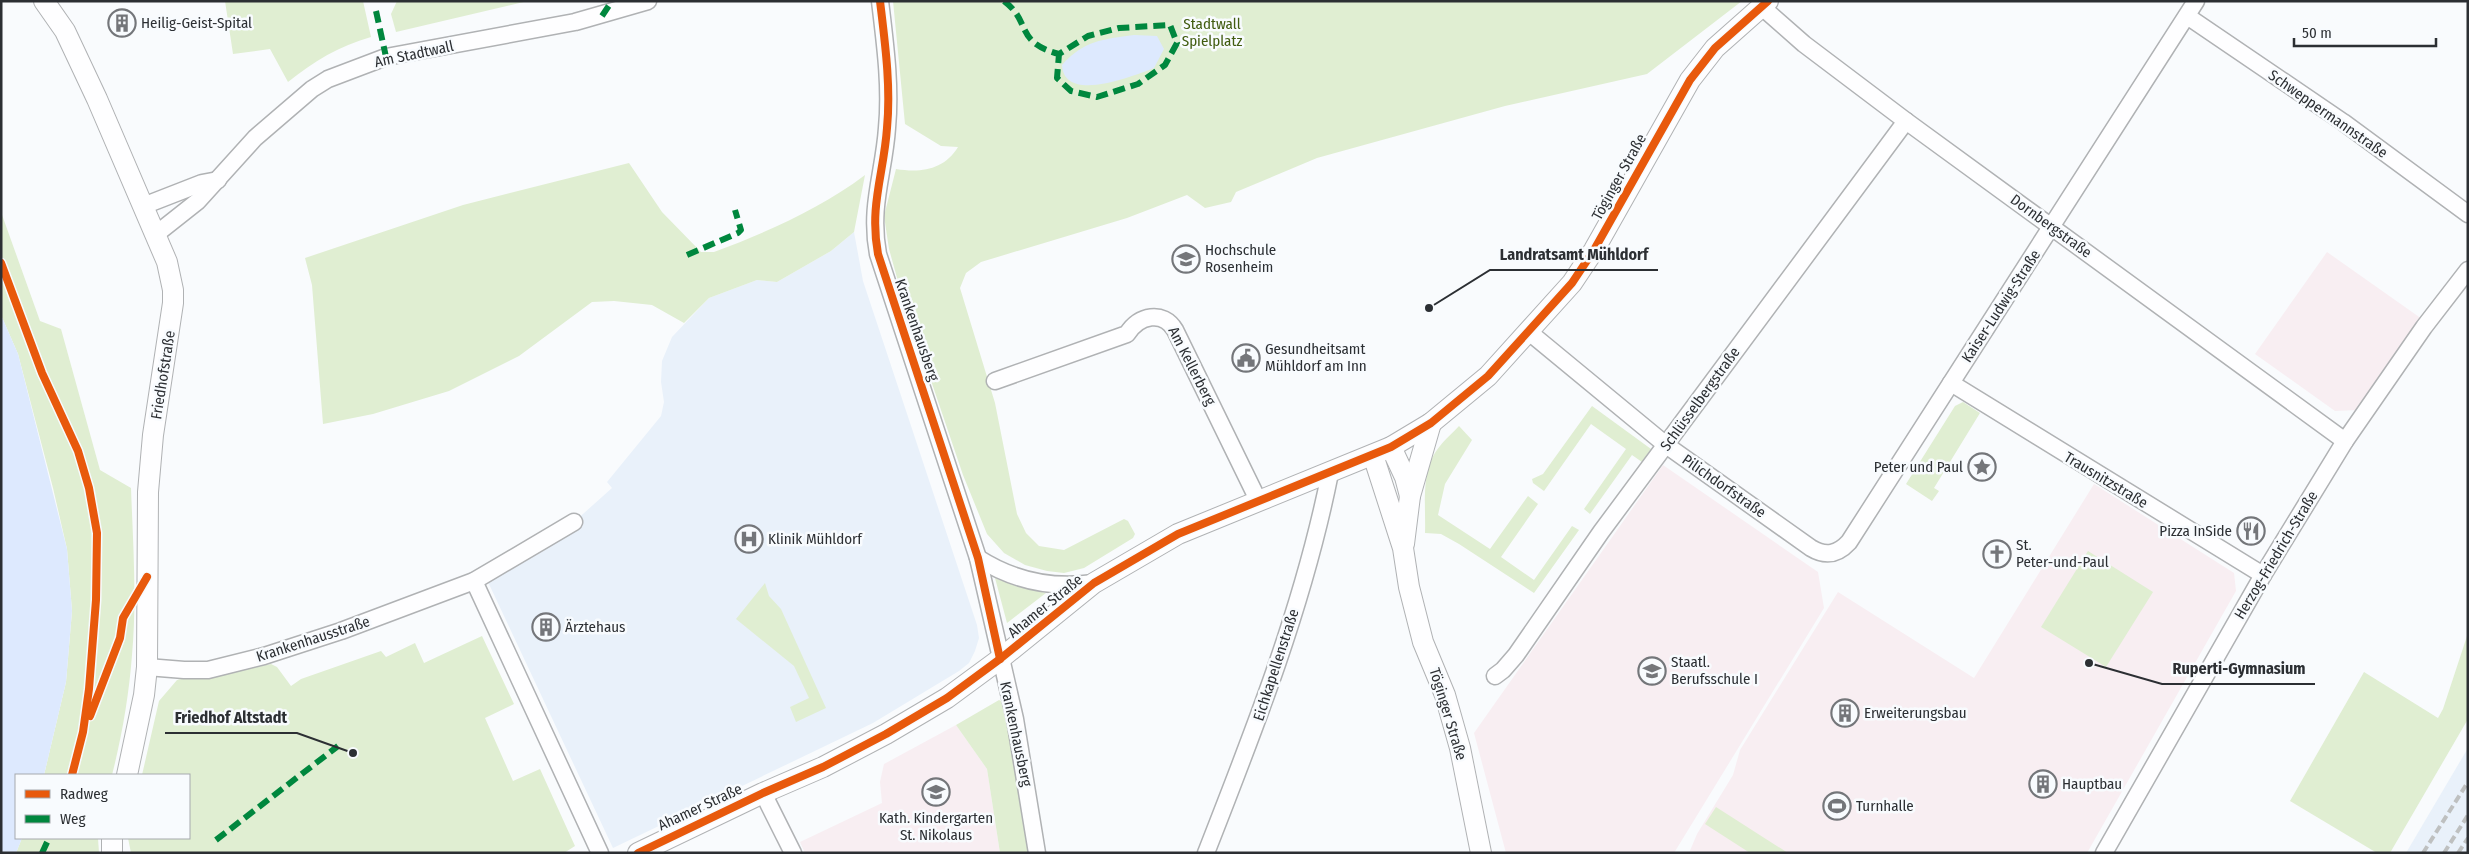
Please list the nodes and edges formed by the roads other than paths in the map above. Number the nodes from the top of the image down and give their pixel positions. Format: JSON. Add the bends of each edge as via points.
{"nodes":[{"id":1,"x":648,"y":1,"type":"edge"},
{"id":2,"x":880,"y":1,"type":"edge"},
{"id":3,"x":2196,"y":1,"type":"edge"},
{"id":4,"x":46,"y":2,"type":"edge"},
{"id":5,"x":1765,"y":4,"type":"edge"},
{"id":6,"x":2187,"y":16,"type":"junction"},
{"id":7,"x":1906,"y":121,"type":"junction"},
{"id":8,"x":218,"y":180,"type":"junction"},
{"id":9,"x":143,"y":206,"type":"junction"},
{"id":10,"x":2468,"y":214,"type":"edge"},
{"id":11,"x":2052,"y":227,"type":"junction"},
{"id":12,"x":155,"y":235,"type":"junction"},
{"id":13,"x":2468,"y":270,"type":"edge"},
{"id":14,"x":1529,"y":332,"type":"junction"},
{"id":15,"x":995,"y":381,"type":"dead end"},
{"id":16,"x":1951,"y":384,"type":"junction"},
{"id":17,"x":1431,"y":423,"type":"junction"},
{"id":18,"x":2345,"y":441,"type":"junction"},
{"id":19,"x":1666,"y":445,"type":"junction"},
{"id":20,"x":1382,"y":451,"type":"junction"},
{"id":21,"x":1330,"y":472,"type":"junction"},
{"id":22,"x":1410,"y":496,"type":"junction"},
{"id":23,"x":1258,"y":500,"type":"junction"},
{"id":24,"x":574,"y":522,"type":"dead end"},
{"id":25,"x":1403,"y":548,"type":"junction"},
{"id":26,"x":1832,"y":553,"type":"joint"},
{"id":27,"x":978,"y":558,"type":"junction"},
{"id":28,"x":2263,"y":575,"type":"junction"},
{"id":29,"x":474,"y":581,"type":"junction"},
{"id":30,"x":1094,"y":583,"type":"junction"},
{"id":31,"x":1000,"y":659,"type":"junction"},
{"id":32,"x":147,"y":667,"type":"junction"},
{"id":33,"x":1494,"y":676,"type":"dead end"},
{"id":34,"x":127,"y":774,"type":"edge"},
{"id":35,"x":762,"y":793,"type":"junction"},
{"id":36,"x":112,"y":839,"type":"edge"},
{"id":37,"x":112,"y":853,"type":"edge"},
{"id":38,"x":600,"y":853,"type":"edge"},
{"id":39,"x":638,"y":853,"type":"edge"},
{"id":40,"x":793,"y":853,"type":"edge"},
{"id":41,"x":1037,"y":853,"type":"edge"},
{"id":42,"x":1206,"y":853,"type":"edge"},
{"id":43,"x":1481,"y":853,"type":"edge"},
{"id":44,"x":2104,"y":853,"type":"edge"}],
"edges":[{"from":1,"to":8,"type":"street","name":"Am Stadtwall","via":[[584,20],[386,58],[348,70],[320,84],[294,104],[255,138]]},
{"from":2,"to":27,"type":"street","name":"Krankenhausberg","via":[[888,79],[888,128],[877,184],[875,238],[884,276]]},
{"from":3,"to":6,"type":"street","name":"Kaiser-Ludwig-Straße"},
{"from":4,"to":9,"type":"street","name":"Friedhofstraße","via":[[65,30]]},
{"from":5,"to":7,"type":"street","name":"Dornbergstraße","via":[[1804,44]]},
{"from":5,"to":14,"type":"street","name":"Töginger Straße","via":[[1703,61],[1594,250],[1572,283]]},
{"from":6,"to":10,"type":"street","name":"Schweppermannstraße","via":[[2343,122]]},
{"from":6,"to":11,"type":"street","name":"Kaiser-Ludwig-Straße"},
{"from":7,"to":11,"type":"street","name":"Dornbergstraße"},
{"from":7,"to":19,"type":"street","name":"Schlüsselbergstraße"},
{"from":8,"to":9,"type":"street"},
{"from":8,"to":12,"type":"street","name":"Am Stadtwall","via":[[198,201]]},
{"from":9,"to":12,"type":"street","name":"Friedhofstraße"},
{"from":11,"to":16,"type":"street","name":"Kaiser-Ludwig-Straße"},
{"from":11,"to":18,"type":"street","name":"Dornbergstraße"},
{"from":12,"to":32,"type":"street","name":"Friedhofstraße","via":[[167,262],[173,303],[153,435],[148,492]]},
{"from":13,"to":18,"type":"street","name":"Herzog-Friedrich-Straße"},
{"from":14,"to":17,"type":"street","name":"Töginger Straße","via":[[1488,376]]},
{"from":14,"to":19,"type":"street","name":"Pilichdorfstraße"},
{"from":15,"to":23,"type":"street","name":"Am Kellerberg","via":[[1127,334],[1131,327],[1152,316],[1165,319],[1175,330]]},
{"from":16,"to":26,"type":"street","name":"Kaiser-Ludwig-Straße","via":[[1849,542],[1843,549]]},
{"from":16,"to":28,"type":"street","name":"Trausnitzstraße"},
{"from":17,"to":20,"type":"street","name":"Töginger Straße"},
{"from":17,"to":22,"type":"street","name":"Töginger Straße"},
{"from":18,"to":28,"type":"street","name":"Herzog-Friedrich-Straße"},
{"from":19,"to":26,"type":"street","name":"Pilichdorfstraße","via":[[1811,548]]},
{"from":19,"to":33,"type":"street","name":"Schlüsselbergstraße","via":[[1516,654]]},
{"from":20,"to":21,"type":"street","name":"Ahamer Straße"},
{"from":20,"to":22,"type":"street","name":"Töginger Straße","via":[[1405,477]]},
{"from":20,"to":25,"type":"street","name":"Töginger Straße"},
{"from":21,"to":23,"type":"street","name":"Ahamer Straße"},
{"from":21,"to":42,"type":"street","name":"Eichkapellenstraße","via":[[1313,548],[1270,687]]},
{"from":22,"to":25,"type":"street","name":"Töginger Straße"},
{"from":23,"to":30,"type":"street","name":"Ahamer Straße","via":[[1178,534]]},
{"from":24,"to":29,"type":"street","name":"Krankenhausstraße"},
{"from":25,"to":43,"type":"street","name":"Töginger Straße","via":[[1423,642],[1445,695],[1460,748]]},
{"from":27,"to":30,"type":"street","via":[[1002,572],[1029,581],[1062,586]]},
{"from":27,"to":31,"type":"street","name":"Krankenhausberg"},
{"from":28,"to":44,"type":"street","name":"Herzog-Friedrich-Straße"},
{"from":29,"to":32,"type":"street","name":"Krankenhausstraße","via":[[393,613],[264,656],[208,670]]},
{"from":29,"to":38,"type":"street"},
{"from":30,"to":31,"type":"street","name":"Ahamer Straße"},
{"from":31,"to":35,"type":"street","name":"Ahamer Straße","via":[[947,698],[886,734],[823,767]]},
{"from":31,"to":41,"type":"street","name":"Krankenhausberg","via":[[1023,756]]},
{"from":32,"to":34,"type":"street","name":"Friedhofstraße"},
{"from":35,"to":39,"type":"street","name":"Ahamer Straße"},
{"from":35,"to":40,"type":"street","name":"Ahamer Straße"},
{"from":36,"to":37,"type":"street"}]}
